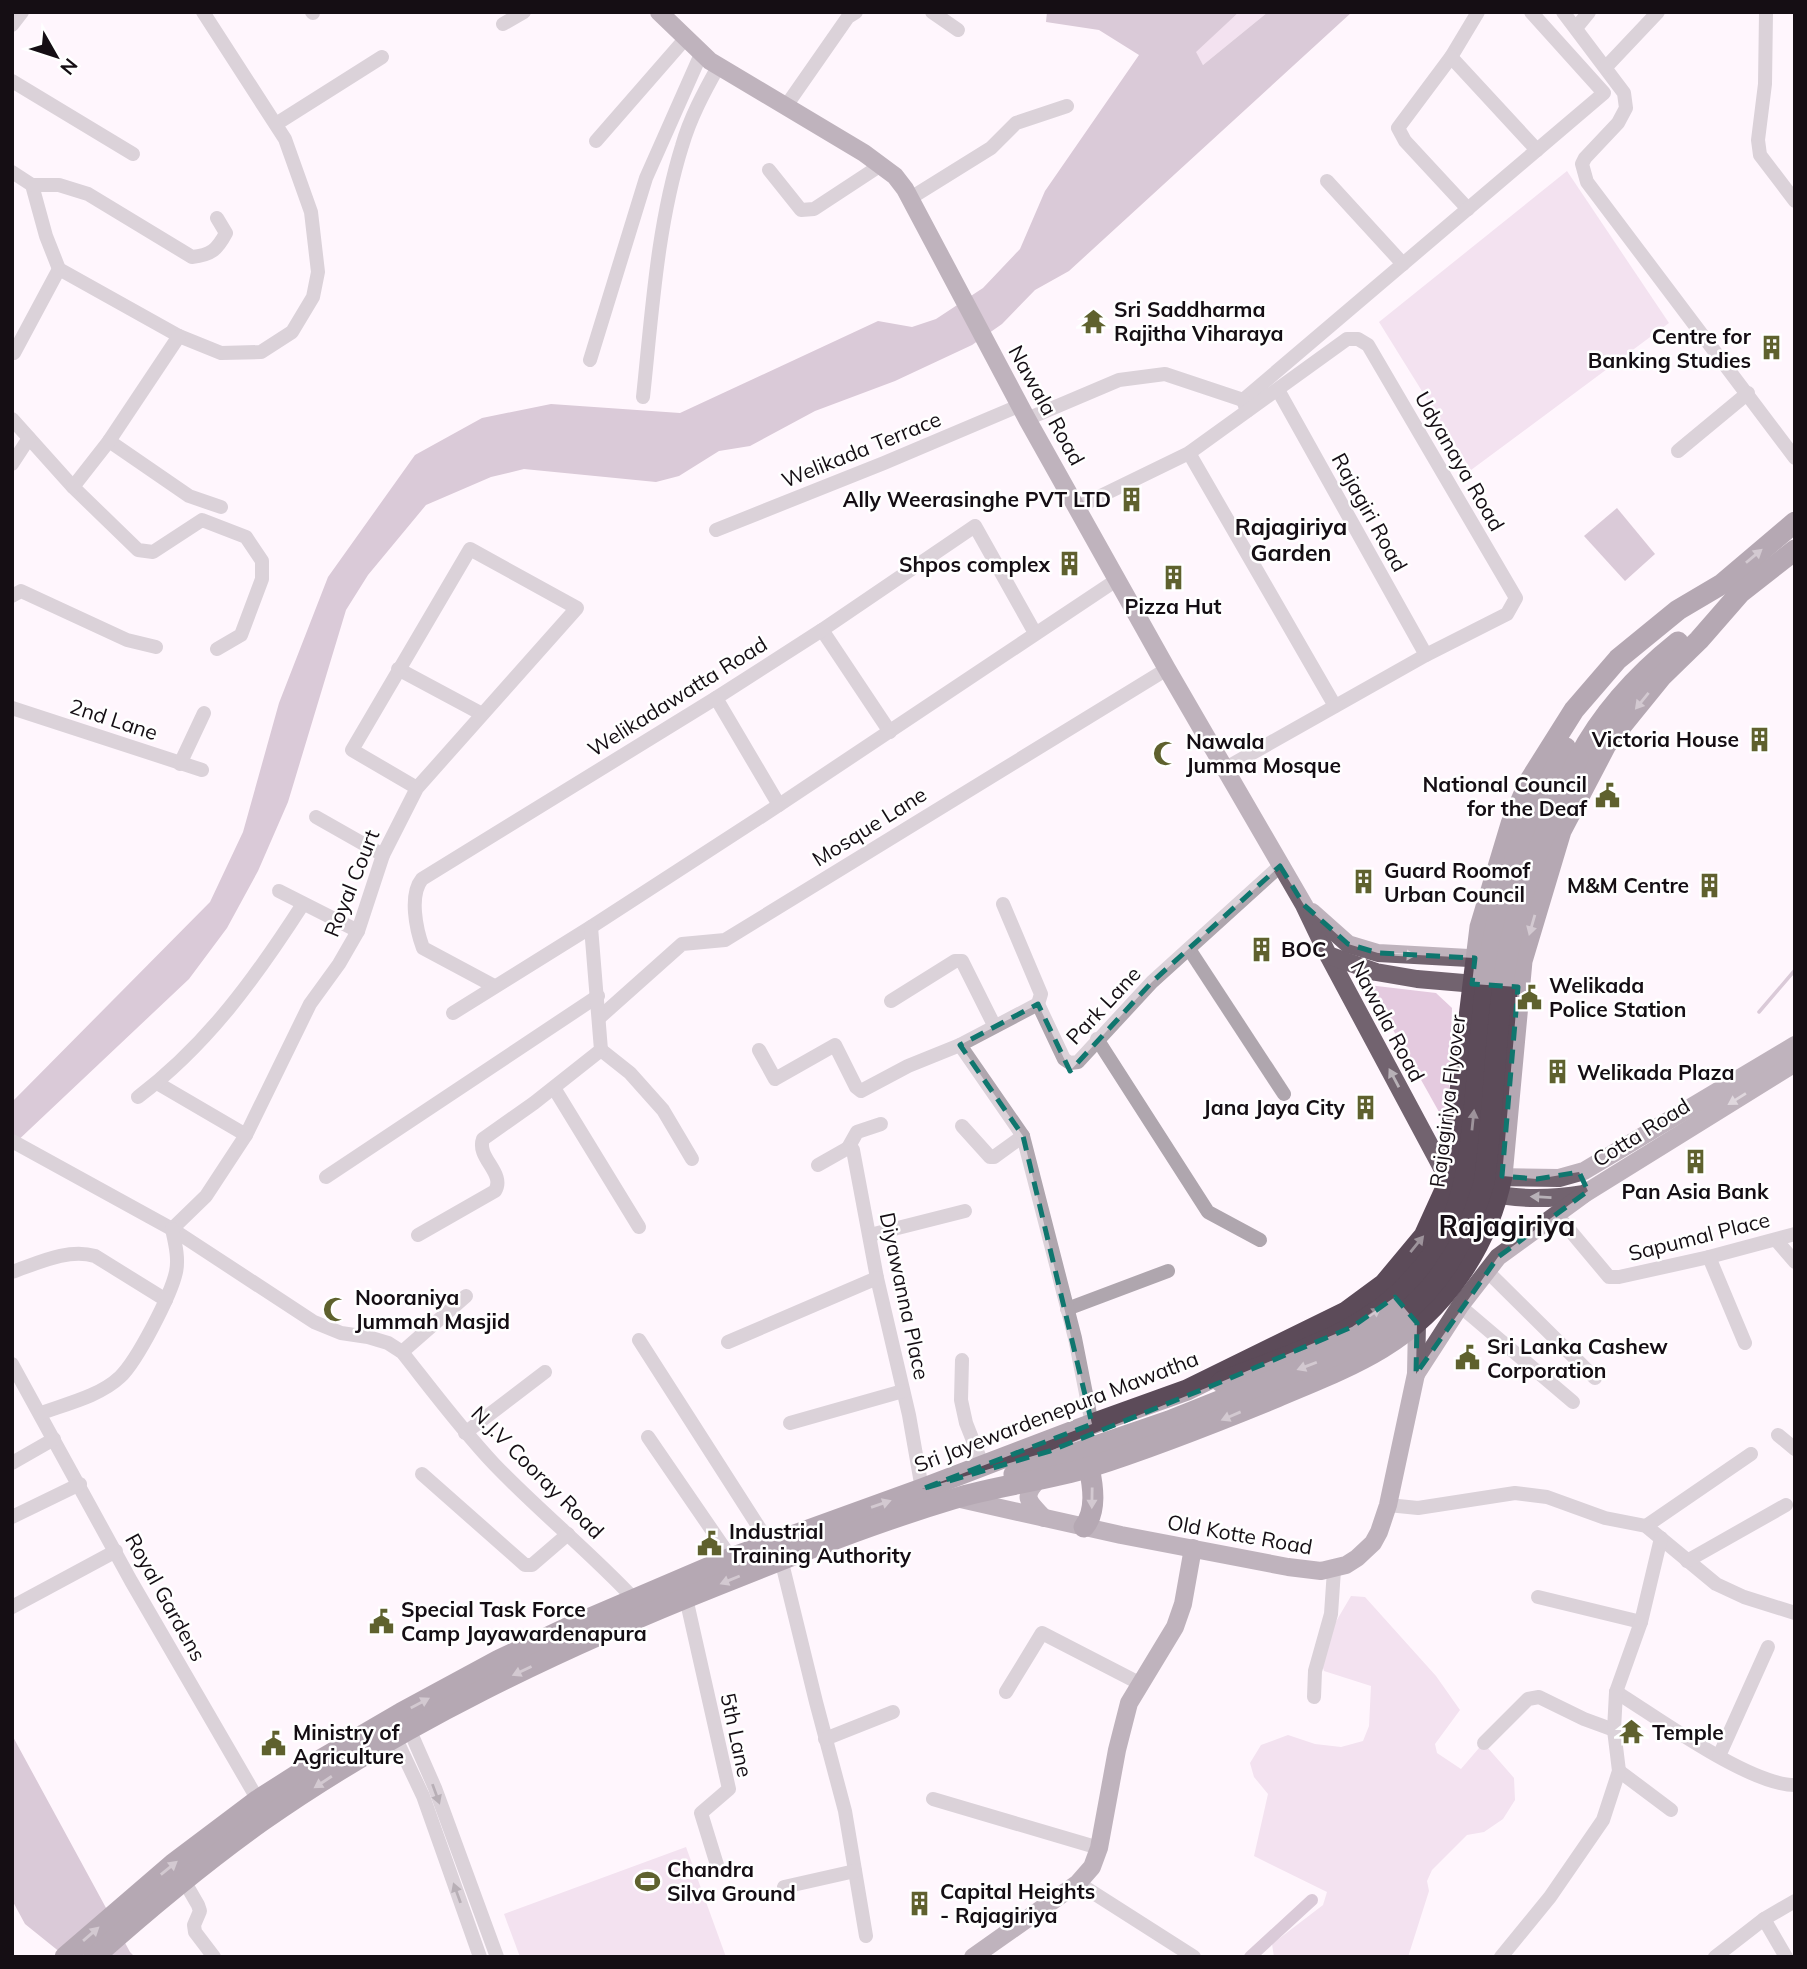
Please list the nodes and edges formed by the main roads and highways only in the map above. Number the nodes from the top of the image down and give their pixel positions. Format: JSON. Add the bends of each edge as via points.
{"nodes":[{"id":1,"x":659,"y":12,"type":"edge"},
{"id":2,"x":1795,"y":522,"type":"edge"},
{"id":3,"x":1795,"y":550,"type":"edge"},
{"id":4,"x":1731,"y":589,"type":"junction"},
{"id":5,"x":1511,"y":824,"type":"junction"},
{"id":6,"x":1557,"y":841,"type":"junction"},
{"id":7,"x":1304,"y":905,"type":"junction"},
{"id":8,"x":1328,"y":956,"type":"junction"},
{"id":9,"x":1475,"y":958,"type":"junction"},
{"id":10,"x":1522,"y":961,"type":"junction"},
{"id":11,"x":1472,"y":984,"type":"junction"},
{"id":12,"x":1518,"y":987,"type":"junction"},
{"id":13,"x":1793,"y":1057,"type":"edge"},
{"id":14,"x":1579,"y":1172,"type":"junction"},
{"id":15,"x":1449,"y":1181,"type":"junction"},
{"id":16,"x":1500,"y":1185,"type":"junction"},
{"id":17,"x":1586,"y":1193,"type":"junction"},
{"id":18,"x":1492,"y":1264,"type":"junction"},
{"id":19,"x":1384,"y":1284,"type":"junction"},
{"id":20,"x":1434,"y":1308,"type":"junction"},
{"id":21,"x":1417,"y":1324,"type":"junction"},
{"id":22,"x":1416,"y":1374,"type":"junction"},
{"id":23,"x":1089,"y":1467,"type":"junction"},
{"id":24,"x":1037,"y":1481,"type":"junction"},
{"id":25,"x":922,"y":1489,"type":"junction"},
{"id":26,"x":955,"y":1498,"type":"junction"},
{"id":27,"x":1044,"y":1518,"type":"junction"},
{"id":28,"x":1084,"y":1527,"type":"junction"},
{"id":29,"x":1193,"y":1548,"type":"junction"},
{"id":30,"x":775,"y":1551,"type":"junction"},
{"id":31,"x":123,"y":1919,"type":"junction"},
{"id":32,"x":65,"y":1957,"type":"edge"},
{"id":33,"x":94,"y":1957,"type":"edge"},
{"id":34,"x":973,"y":1957,"type":"edge"}],
"edges":[{"from":1,"to":7,"type":"main road","name":"Nawala Road","via":[[718,67],[895,176],[1167,669]]},
{"from":4,"to":2,"type":"highway","name":"Sri Jayewardenepura Mawatha","one_way":true},
{"from":3,"to":4,"type":"highway","name":"Sri Jayewardenepura Mawatha"},
{"from":4,"to":5,"type":"highway","name":"Sri Jayewardenepura Mawatha","via":[[1678,610],[1601,677],[1542,759]]},
{"from":4,"to":6,"type":"highway","name":"Sri Jayewardenepura Mawatha","one_way":true,"via":[[1699,640],[1662,676],[1606,745]]},
{"from":25,"to":4,"type":"highway","name":"Rajagiriya Flyover","one_way":true,"bridge":true,"via":[[1050,1451],[1341,1332],[1390,1301],[1420,1271],[1447,1231],[1467,1174],[1492,945],[1508,877],[1531,815],[1566,748],[1600,699],[1638,657]]},
{"from":4,"to":26,"type":"highway","name":"Rajagiriya Flyover","one_way":true,"bridge":true,"via":[[1625,692],[1586,745],[1550,819],[1523,890],[1505,971],[1483,1183],[1465,1235],[1425,1294],[1389,1327],[1341,1353]]},
{"from":5,"to":6,"type":"highway","via":[[1505,886],[1516,897],[1525,894]]},
{"from":5,"to":9,"type":"highway","name":"Sri Jayewardenepura Mawatha"},
{"from":6,"to":10,"type":"highway","name":"Sri Jayewardenepura Mawatha","one_way":true},
{"from":7,"to":8,"type":"main road","name":"Nawala Road"},
{"from":7,"to":9,"type":"main road","name":"Nawala Road","one_way":true,"via":[[1348,944],[1378,953]]},
{"from":8,"to":11,"type":"main road","name":"Nawala Road","via":[[1376,972]]},
{"from":15,"to":8,"type":"main road","name":"Nawala Road","one_way":true},
{"from":9,"to":10,"type":"main road","name":"Nawala Road"},
{"from":9,"to":11,"type":"highway","name":"Sri Jayewardenepura Mawatha"},
{"from":10,"to":12,"type":"highway","name":"Sri Jayewardenepura Mawatha"},
{"from":11,"to":12,"type":"main road","name":"Nawala Road"},
{"from":11,"to":15,"type":"highway","name":"Sri Jayewardenepura Mawatha"},
{"from":12,"to":16,"type":"highway","name":"Sri Jayewardenepura Mawatha"},
{"from":13,"to":14,"type":"main road","name":"Cotta Road"},
{"from":13,"to":17,"type":"main road","name":"Cotta Road","one_way":true},
{"from":14,"to":16,"type":"main road","name":"Cotta Road"},
{"from":14,"to":17,"type":"main road"},
{"from":15,"to":16,"type":"main road"},
{"from":19,"to":15,"type":"highway","name":"Sri Jayewardenepura Mawatha","one_way":true,"via":[[1424,1236]]},
{"from":17,"to":16,"type":"main road","name":"Cotta Road","one_way":true,"via":[[1561,1198]]},
{"from":16,"to":20,"type":"highway","name":"Sri Jayewardenepura Mawatha","via":[[1474,1253]]},
{"from":17,"to":18,"type":"main road","name":"Old Kotte Road"},
{"from":18,"to":20,"type":"main road"},
{"from":18,"to":22,"type":"main road","name":"Old Kotte Road"},
{"from":19,"to":21,"type":"main road"},
{"from":19,"to":25,"type":"highway","name":"Sri Jayewardenepura Mawatha","via":[[1346,1312],[1187,1391]]},
{"from":20,"to":21,"type":"highway","name":"Sri Jayewardenepura Mawatha"},
{"from":21,"to":22,"type":"main road","name":"Old Kotte Road"},
{"from":21,"to":23,"type":"highway","name":"Sri Jayewardenepura Mawatha","one_way":true,"via":[[1332,1374],[1212,1424]]},
{"from":22,"to":29,"type":"main road","name":"Old Kotte Road","via":[[1388,1505],[1373,1543],[1357,1558],[1334,1570],[1307,1570]]},
{"from":23,"to":24,"type":"highway","name":"Sri Jayewardenepura Mawatha"},
{"from":23,"to":28,"type":"highway","one_way":true,"via":[[1092,1507]]},
{"from":24,"to":26,"type":"highway","name":"Sri Jayewardenepura Mawatha"},
{"from":24,"to":27,"type":"main road","via":[[1028,1497]]},
{"from":30,"to":25,"type":"highway","name":"Sri Jayewardenepura Mawatha","one_way":true},
{"from":26,"to":27,"type":"main road","name":"Old Kotte Road"},
{"from":26,"to":30,"type":"highway","name":"Sri Jayewardenepura Mawatha"},
{"from":27,"to":28,"type":"main road","name":"Old Kotte Road"},
{"from":28,"to":29,"type":"main road","name":"Old Kotte Road"},
{"from":29,"to":34,"type":"main road","via":[[1175,1626],[1129,1703],[1099,1848],[1091,1867],[1078,1883]]},
{"from":30,"to":31,"type":"highway","name":"Sri Jayewardenepura Mawatha","one_way":true,"via":[[685,1598],[511,1676],[403,1735],[264,1820]]},
{"from":31,"to":30,"type":"highway","name":"Sri Jayewardenepura Mawatha","one_way":true,"via":[[173,1864],[322,1759],[499,1660],[731,1558]]},
{"from":32,"to":31,"type":"highway","name":"Sri Jayewardenepura Mawatha","one_way":true},
{"from":31,"to":33,"type":"highway","name":"Sri Jayewardenepura Mawatha"}]}
